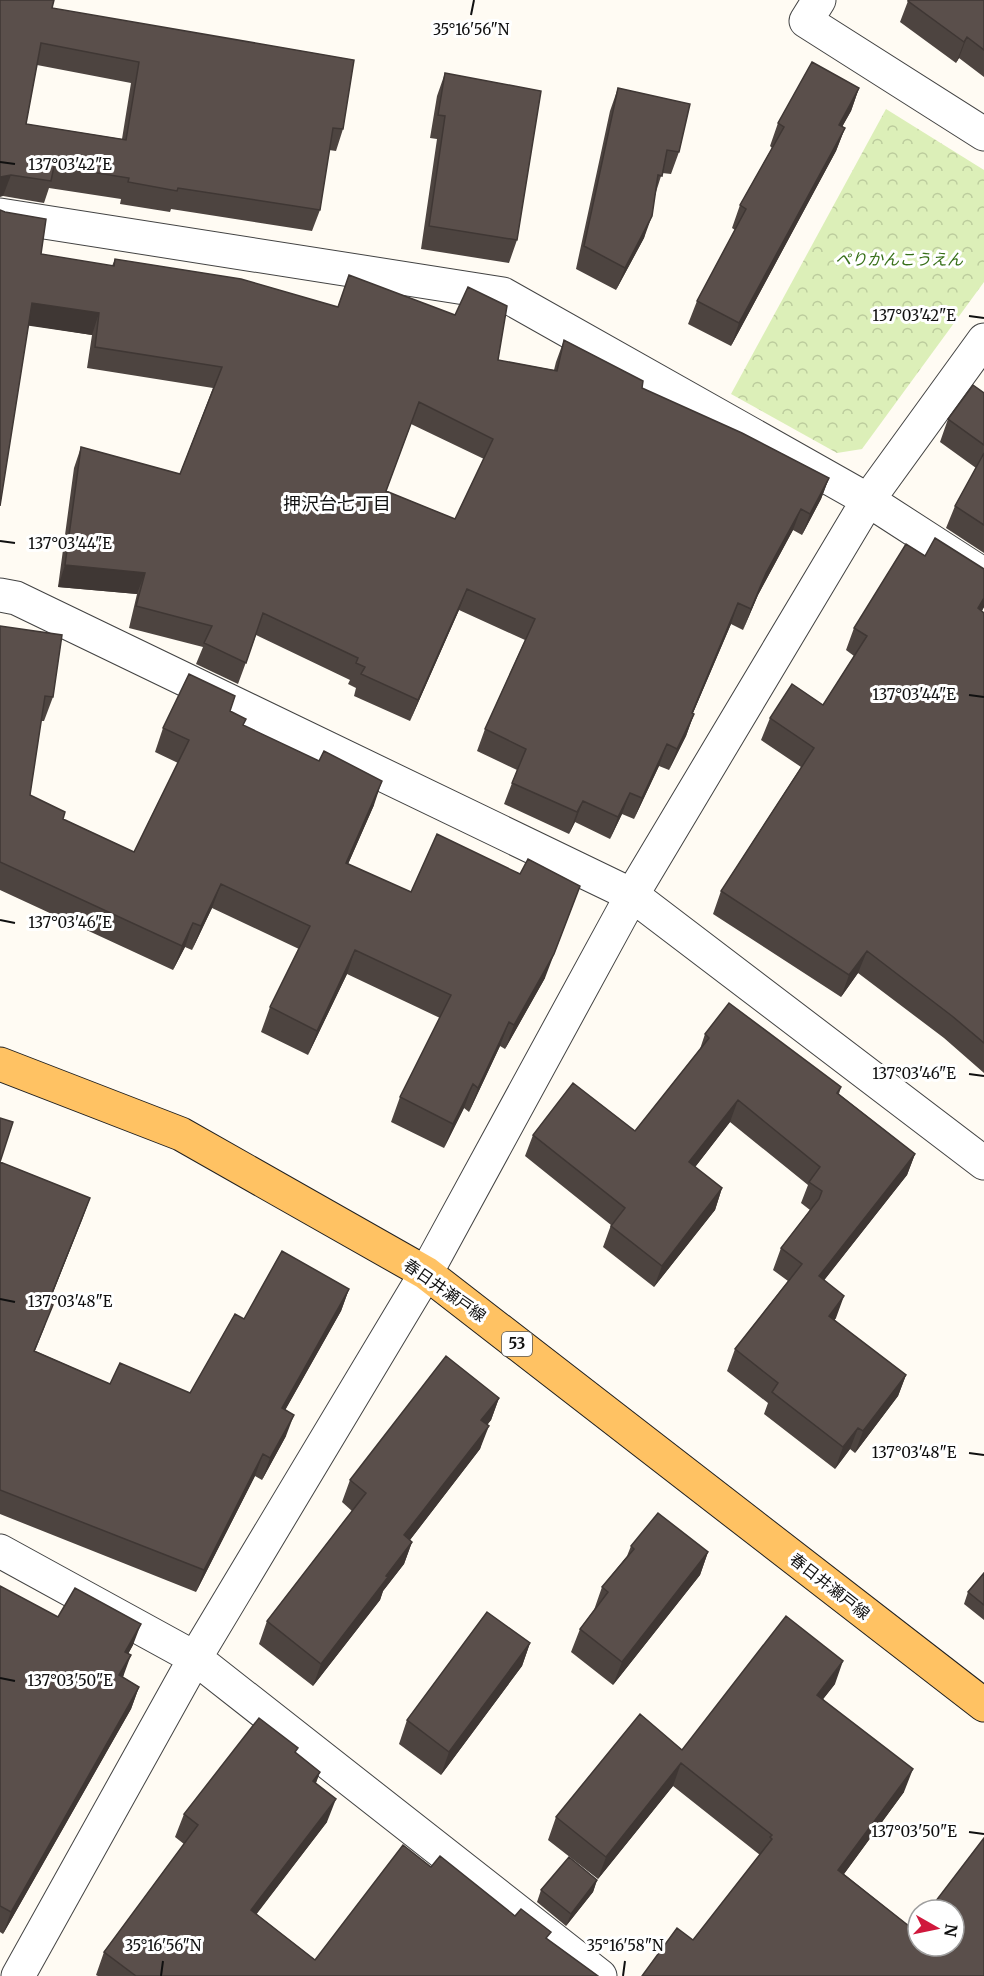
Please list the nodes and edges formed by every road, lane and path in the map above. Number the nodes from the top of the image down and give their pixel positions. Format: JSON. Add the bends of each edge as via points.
{"nodes":[{"id":1,"x":819,"y":0,"type":"edge"},
{"id":2,"x":984,"y":134,"type":"edge"},
{"id":3,"x":0,"y":215,"type":"edge"},
{"id":4,"x":984,"y":340,"type":"edge"},
{"id":5,"x":868,"y":500,"type":"junction"},
{"id":6,"x":984,"y":575,"type":"edge"},
{"id":7,"x":0,"y":596,"type":"edge"},
{"id":8,"x":632,"y":895,"type":"junction"},
{"id":9,"x":0,"y":1064,"type":"edge"},
{"id":10,"x":984,"y":1163,"type":"edge"},
{"id":11,"x":426,"y":1273,"type":"junction"},
{"id":12,"x":0,"y":1551,"type":"edge"},
{"id":13,"x":195,"y":1658,"type":"junction"},
{"id":14,"x":984,"y":1705,"type":"edge"},
{"id":15,"x":14,"y":1974,"type":"edge"},
{"id":16,"x":600,"y":1976,"type":"edge"}],
"edges":[{"from":1,"to":2,"type":"street","via":[[806,21]]},
{"from":3,"to":5,"type":"street","via":[[503,294]]},
{"from":4,"to":5,"type":"street"},
{"from":5,"to":6,"type":"street"},
{"from":5,"to":8,"type":"street"},
{"from":7,"to":8,"type":"street","via":[[16,598]]},
{"from":8,"to":10,"type":"street"},
{"from":8,"to":11,"type":"street"},
{"from":9,"to":11,"type":"main road","name":"春日井瀬戸線","number":"53","via":[[181,1134]]},
{"from":11,"to":13,"type":"street"},
{"from":11,"to":14,"type":"main road","name":"春日井瀬戸線","number":"53"},
{"from":12,"to":13,"type":"street"},
{"from":13,"to":15,"type":"street"},
{"from":13,"to":16,"type":"street"}]}
